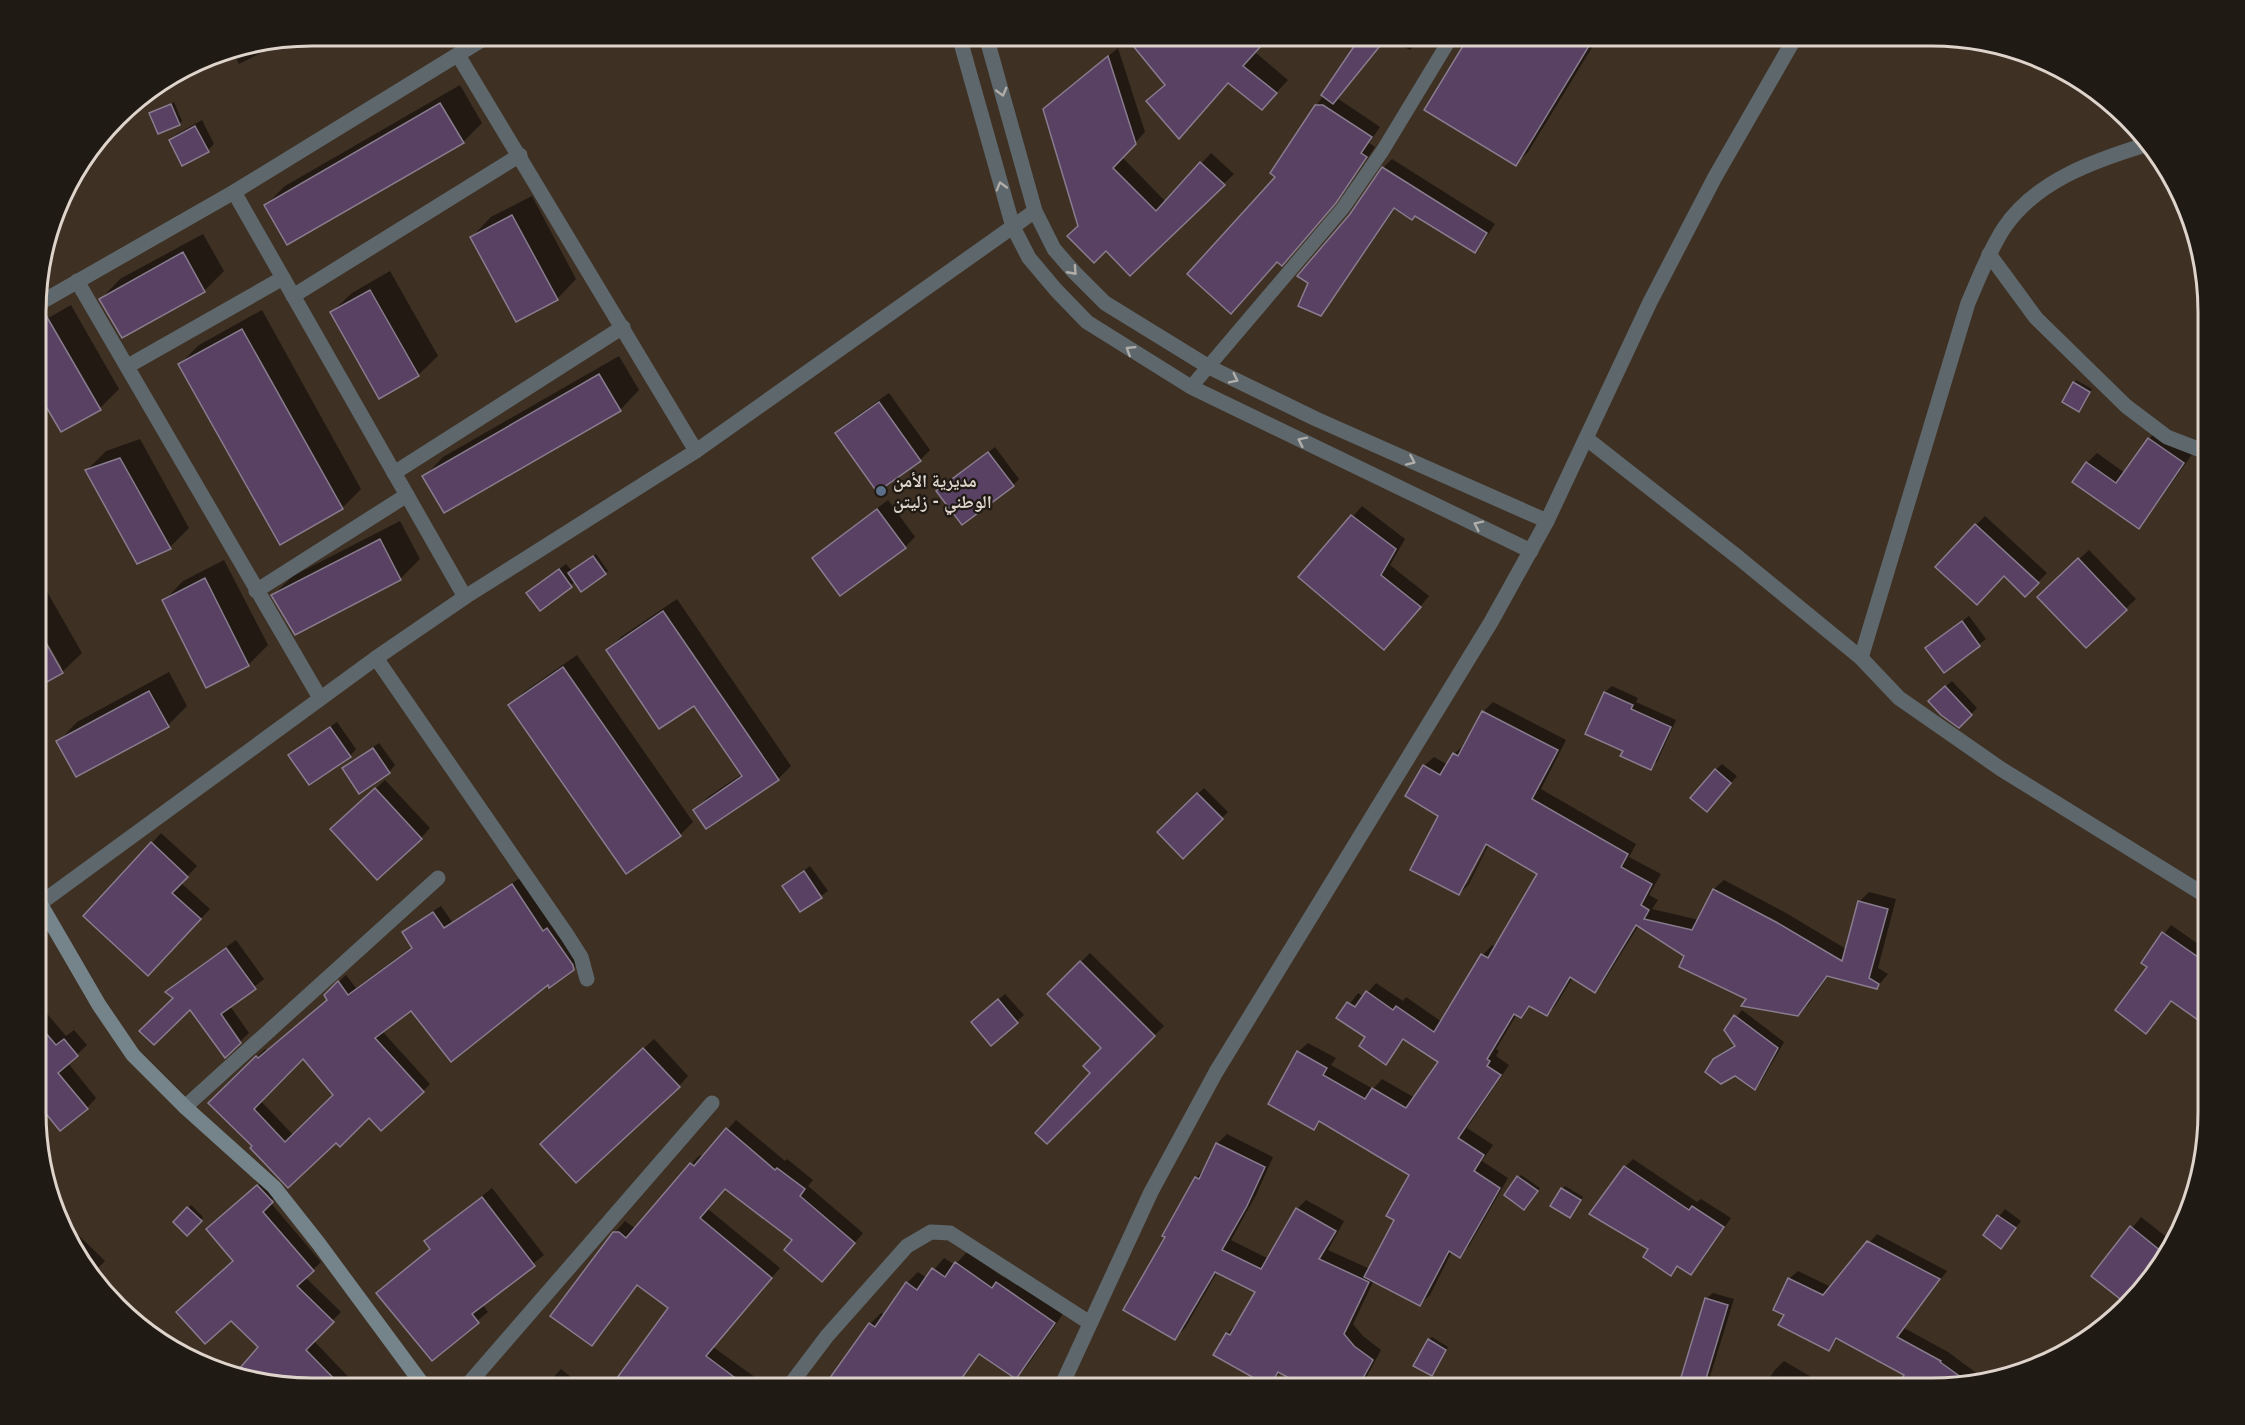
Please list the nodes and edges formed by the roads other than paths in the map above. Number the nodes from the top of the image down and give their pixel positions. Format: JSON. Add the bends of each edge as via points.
{"nodes":[{"id":1,"x":472,"y":46,"type":"edge"},
{"id":2,"x":962,"y":46,"type":"edge"},
{"id":3,"x":989,"y":46,"type":"edge"},
{"id":4,"x":1446,"y":46,"type":"edge"},
{"id":5,"x":1790,"y":46,"type":"edge"},
{"id":6,"x":458,"y":55,"type":"junction"},
{"id":7,"x":2140,"y":148,"type":"edge"},
{"id":8,"x":520,"y":155,"type":"junction"},
{"id":9,"x":234,"y":192,"type":"junction"},
{"id":10,"x":1035,"y":211,"type":"junction"},
{"id":11,"x":1013,"y":227,"type":"junction"},
{"id":12,"x":1989,"y":254,"type":"junction"},
{"id":13,"x":283,"y":278,"type":"junction"},
{"id":14,"x":78,"y":281,"type":"junction"},
{"id":15,"x":293,"y":296,"type":"junction"},
{"id":16,"x":47,"y":299,"type":"edge"},
{"id":17,"x":623,"y":327,"type":"junction"},
{"id":18,"x":128,"y":366,"type":"junction"},
{"id":19,"x":1209,"y":367,"type":"junction"},
{"id":20,"x":1191,"y":387,"type":"junction"},
{"id":21,"x":1587,"y":439,"type":"junction"},
{"id":22,"x":2198,"y":449,"type":"edge"},
{"id":23,"x":696,"y":451,"type":"junction"},
{"id":24,"x":394,"y":473,"type":"junction"},
{"id":25,"x":407,"y":495,"type":"junction"},
{"id":26,"x":1547,"y":522,"type":"junction"},
{"id":27,"x":1531,"y":551,"type":"junction"},
{"id":28,"x":256,"y":591,"type":"junction"},
{"id":29,"x":465,"y":597,"type":"junction"},
{"id":30,"x":376,"y":658,"type":"junction"},
{"id":31,"x":1861,"y":658,"type":"junction"},
{"id":32,"x":320,"y":698,"type":"junction"},
{"id":33,"x":438,"y":878,"type":"dead end"},
{"id":34,"x":2198,"y":891,"type":"edge"},
{"id":35,"x":46,"y":897,"type":"edge"},
{"id":36,"x":46,"y":914,"type":"edge"},
{"id":37,"x":587,"y":979,"type":"dead end"},
{"id":38,"x":712,"y":1103,"type":"dead end"},
{"id":39,"x":185,"y":1107,"type":"junction"},
{"id":40,"x":1090,"y":1323,"type":"junction"},
{"id":41,"x":418,"y":1378,"type":"edge"},
{"id":42,"x":474,"y":1378,"type":"edge"},
{"id":43,"x":795,"y":1378,"type":"edge"},
{"id":44,"x":1065,"y":1378,"type":"edge"}],
"edges":[{"from":1,"to":6,"type":"street"},
{"from":11,"to":2,"type":"street","one_way":true},
{"from":3,"to":10,"type":"street","one_way":true},
{"from":4,"to":19,"type":"lane","via":[[1383,150],[1342,208]]},
{"from":5,"to":21,"type":"street","via":[[1715,177],[1650,302]]},
{"from":6,"to":8,"type":"street"},
{"from":6,"to":9,"type":"street"},
{"from":7,"to":12,"type":"street","via":[[2078,168],[2029,200],[2005,227]]},
{"from":8,"to":15,"type":"street"},
{"from":8,"to":17,"type":"street"},
{"from":9,"to":13,"type":"street"},
{"from":9,"to":14,"type":"street"},
{"from":10,"to":11,"type":"street"},
{"from":10,"to":19,"type":"street","one_way":true,"via":[[1054,249],[1105,303]]},
{"from":20,"to":11,"type":"street","one_way":true,"via":[[1087,322],[1029,258]]},
{"from":11,"to":23,"type":"street"},
{"from":12,"to":22,"type":"street","via":[[2036,318],[2126,406],[2167,437]]},
{"from":12,"to":31,"type":"street","via":[[1968,303]]},
{"from":13,"to":15,"type":"street"},
{"from":13,"to":18,"type":"street"},
{"from":14,"to":16,"type":"street"},
{"from":14,"to":18,"type":"street"},
{"from":15,"to":24,"type":"street"},
{"from":17,"to":23,"type":"street"},
{"from":17,"to":24,"type":"street"},
{"from":18,"to":28,"type":"street"},
{"from":19,"to":20,"type":"lane"},
{"from":19,"to":26,"type":"street","one_way":true},
{"from":27,"to":20,"type":"street","one_way":true},
{"from":21,"to":26,"type":"street"},
{"from":21,"to":31,"type":"street"},
{"from":23,"to":29,"type":"street"},
{"from":24,"to":25,"type":"street"},
{"from":25,"to":28,"type":"street"},
{"from":25,"to":29,"type":"street"},
{"from":26,"to":27,"type":"street"},
{"from":27,"to":40,"type":"street","via":[[1216,1072],[1151,1192]]},
{"from":28,"to":32,"type":"street"},
{"from":29,"to":30,"type":"street"},
{"from":30,"to":32,"type":"street"},
{"from":30,"to":37,"type":"street","via":[[567,935]]},
{"from":31,"to":34,"type":"street","via":[[1899,698],[1973,750]]},
{"from":32,"to":35,"type":"street"},
{"from":33,"to":39,"type":"street"},
{"from":36,"to":39,"type":"street","via":[[122,1038]]},
{"from":38,"to":42,"type":"street"},
{"from":39,"to":41,"type":"street","via":[[274,1186]]},
{"from":40,"to":43,"type":"street","via":[[950,1233],[931,1232],[906,1246]]},
{"from":40,"to":44,"type":"street"}]}
